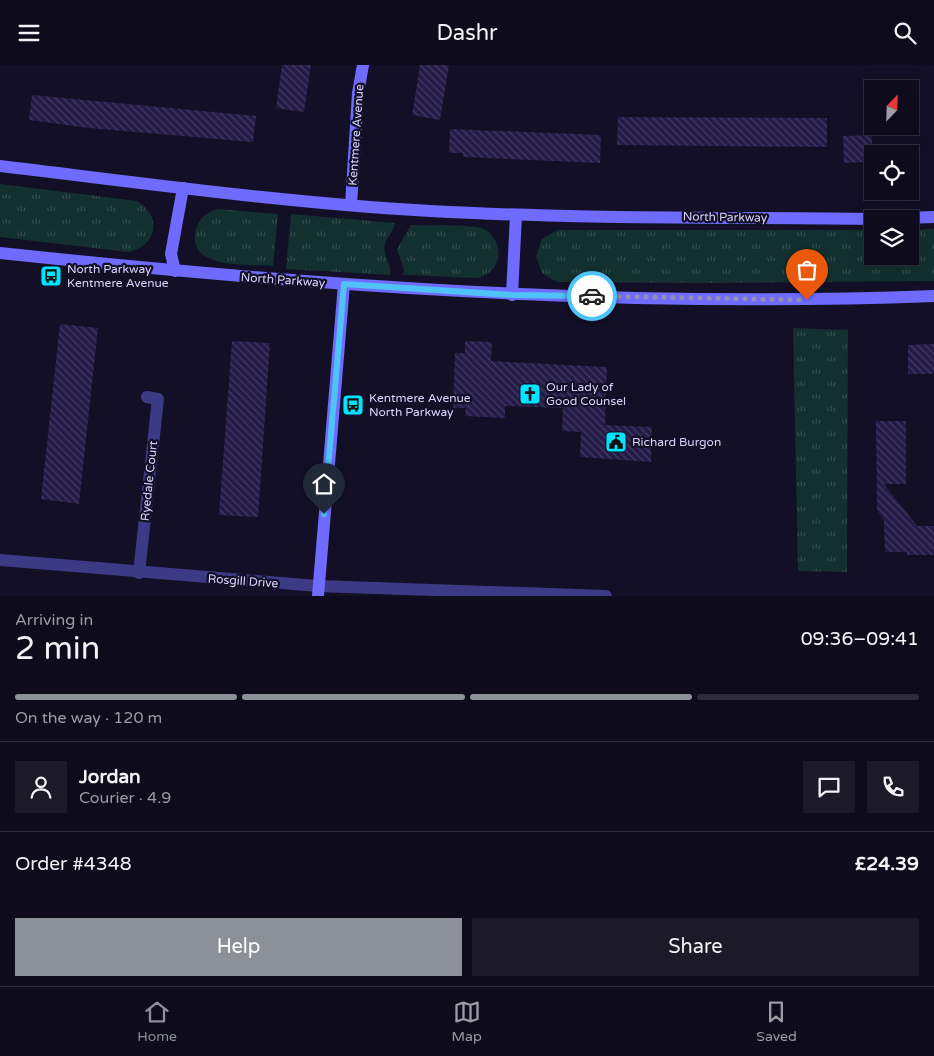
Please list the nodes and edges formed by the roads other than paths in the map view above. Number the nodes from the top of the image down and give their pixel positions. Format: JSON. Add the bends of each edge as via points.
{"nodes":[{"id":1,"x":364,"y":65,"type":"edge"},
{"id":2,"x":0,"y":166,"type":"edge"},
{"id":3,"x":183,"y":188,"type":"junction"},
{"id":4,"x":351,"y":205,"type":"junction"},
{"id":5,"x":516,"y":215,"type":"junction"},
{"id":6,"x":934,"y":217,"type":"edge"},
{"id":7,"x":0,"y":253,"type":"edge"},
{"id":8,"x":174,"y":271,"type":"junction"},
{"id":9,"x":344,"y":284,"type":"junction"},
{"id":10,"x":512,"y":295,"type":"junction"},
{"id":11,"x":934,"y":296,"type":"edge"},
{"id":12,"x":147,"y":397,"type":"dead end"},
{"id":13,"x":0,"y":560,"type":"edge"},
{"id":14,"x":138,"y":573,"type":"junction"},
{"id":15,"x":318,"y":591,"type":"edge"},
{"id":16,"x":606,"y":596,"type":"edge"}],
"edges":[{"from":1,"to":4,"type":"street","name":"Kentmere Avenue","via":[[358,93]]},
{"from":2,"to":3,"type":"street","name":"North Parkway"},
{"from":3,"to":4,"type":"street","name":"North Parkway"},
{"from":3,"to":8,"type":"street","via":[[171,254]]},
{"from":4,"to":5,"type":"street","name":"North Parkway"},
{"from":5,"to":6,"type":"street","name":"North Parkway"},
{"from":5,"to":10,"type":"street"},
{"from":7,"to":8,"type":"street","name":"North Parkway"},
{"from":8,"to":9,"type":"street","name":"North Parkway"},
{"from":9,"to":10,"type":"street","name":"North Parkway"},
{"from":9,"to":15,"type":"street"},
{"from":10,"to":11,"type":"street","name":"North Parkway","via":[[792,300]]},
{"from":12,"to":14,"type":"street","name":"Ryedale Court","via":[[158,399]]},
{"from":13,"to":14,"type":"street","name":"Rosgill Drive"},
{"from":14,"to":15,"type":"street","name":"Rosgill Drive"},
{"from":15,"to":16,"type":"street","name":"Rosgill Drive"}]}
